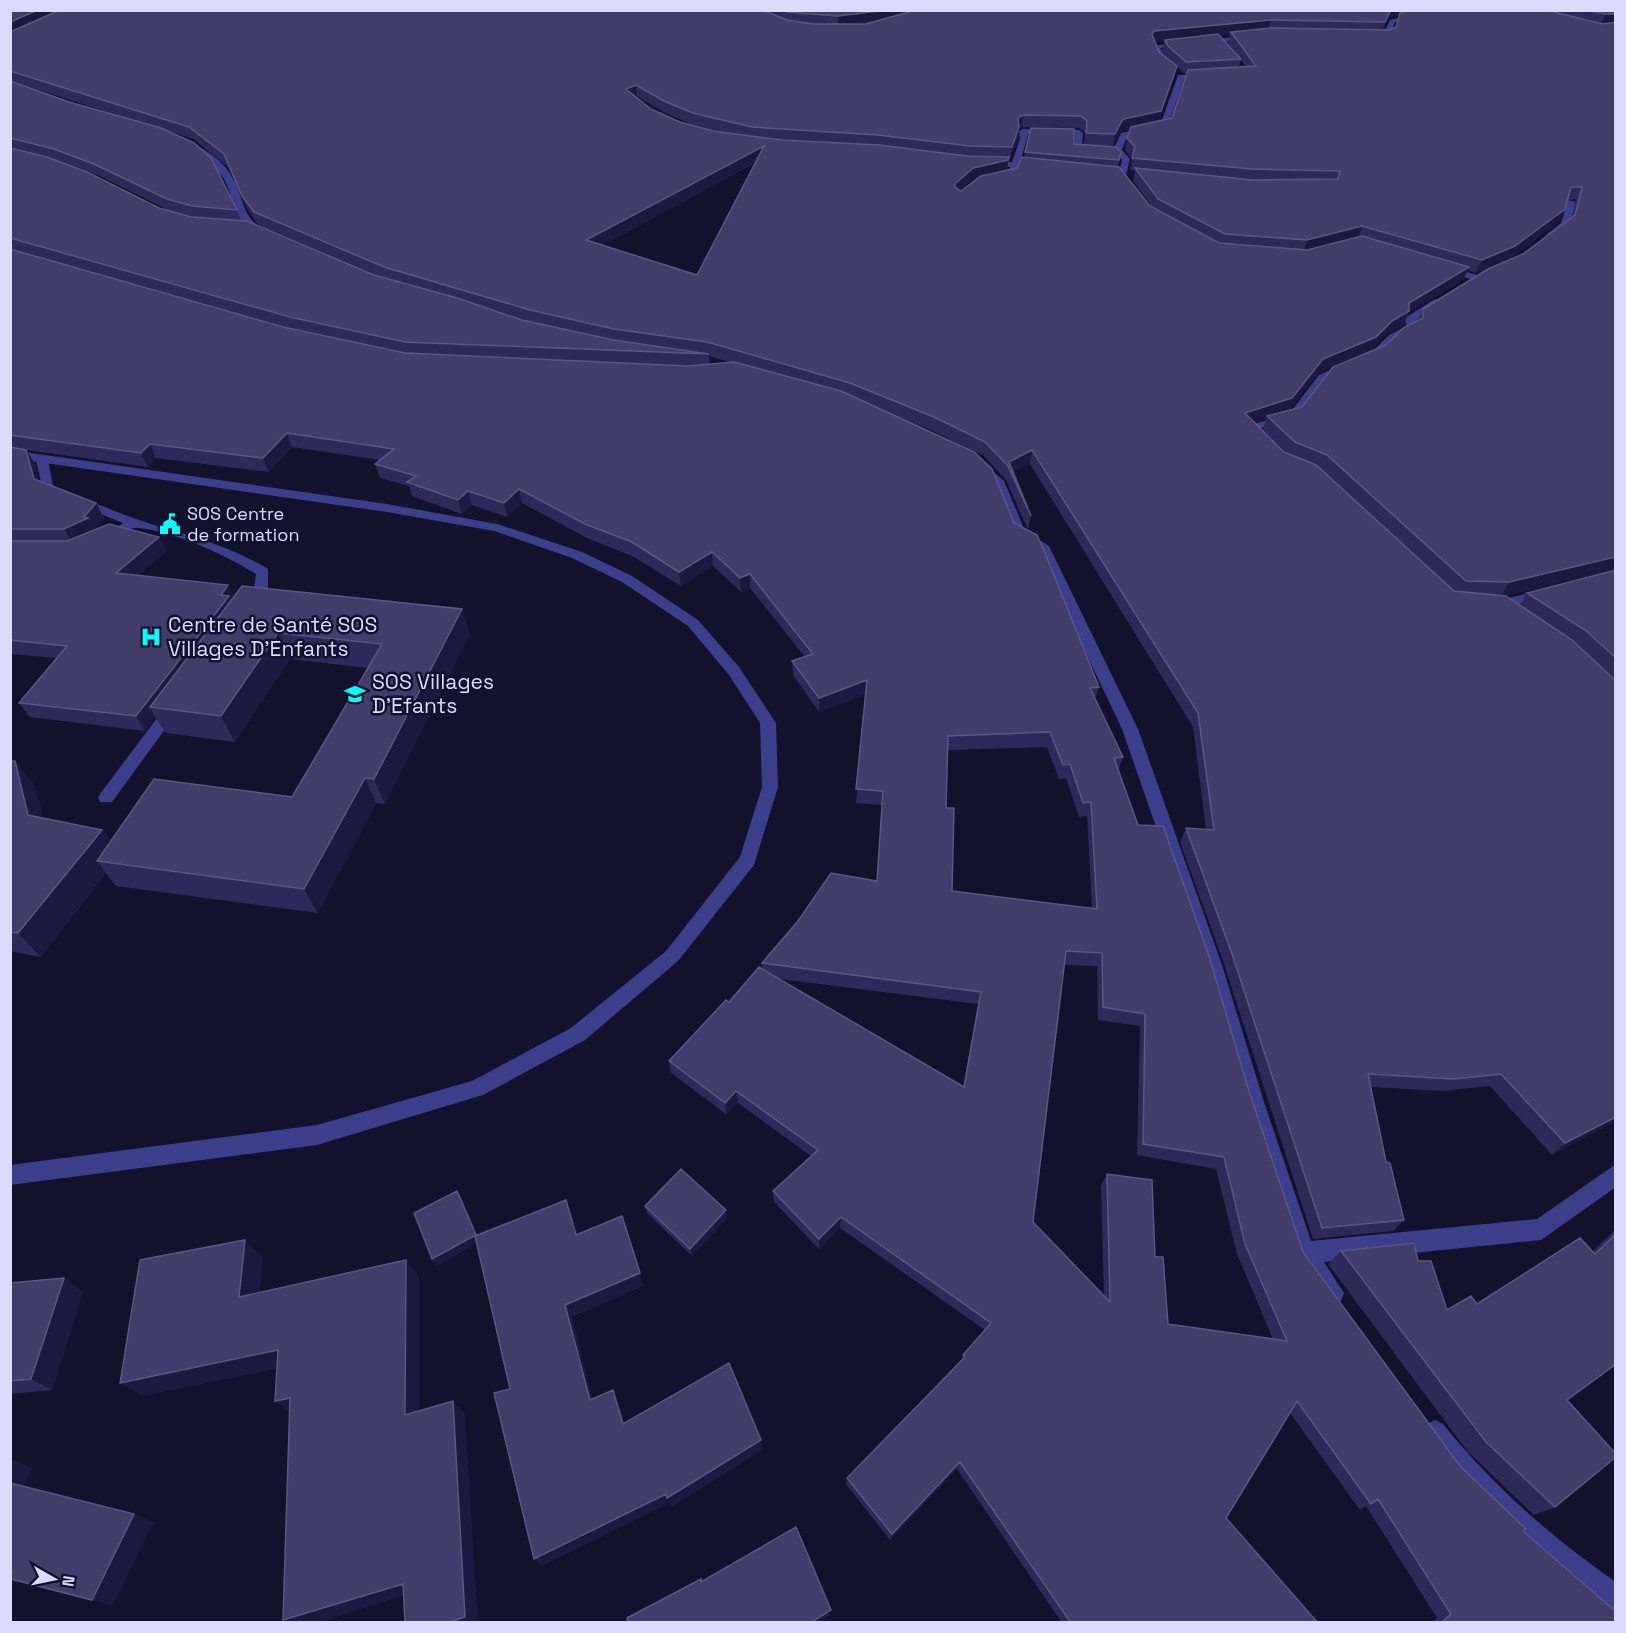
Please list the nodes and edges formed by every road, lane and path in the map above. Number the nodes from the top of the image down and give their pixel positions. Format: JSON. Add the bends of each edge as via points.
{"nodes":[{"id":1,"x":1441,"y":10,"type":"edge"},
{"id":2,"x":1258,"y":36,"type":"edge"},
{"id":3,"x":1360,"y":38,"type":"edge"},
{"id":4,"x":1219,"y":40,"type":"junction"},
{"id":5,"x":1227,"y":48,"type":"edge"},
{"id":6,"x":1215,"y":75,"type":"edge"},
{"id":7,"x":1181,"y":77,"type":"junction"},
{"id":8,"x":172,"y":137,"type":"edge"},
{"id":9,"x":1117,"y":151,"type":"junction"},
{"id":10,"x":972,"y":163,"type":"edge"},
{"id":11,"x":1016,"y":164,"type":"junction"},
{"id":12,"x":1051,"y":168,"type":"edge"},
{"id":13,"x":1110,"y":175,"type":"edge"},
{"id":14,"x":1127,"y":177,"type":"junction"},
{"id":15,"x":1003,"y":178,"type":"edge"},
{"id":16,"x":1139,"y":199,"type":"edge"},
{"id":17,"x":1571,"y":202,"type":"edge"},
{"id":18,"x":237,"y":227,"type":"edge"},
{"id":19,"x":254,"y":229,"type":"junction"},
{"id":20,"x":275,"y":238,"type":"edge"},
{"id":21,"x":1538,"y":244,"type":"edge"},
{"id":22,"x":1434,"y":266,"type":"edge"},
{"id":23,"x":1477,"y":279,"type":"edge"},
{"id":24,"x":1448,"y":296,"type":"edge"},
{"id":25,"x":1263,"y":441,"type":"edge"},
{"id":26,"x":10,"y":454,"type":"edge"},
{"id":27,"x":970,"y":458,"type":"edge"},
{"id":28,"x":42,"y":460,"type":"junction"},
{"id":29,"x":135,"y":523,"type":"junction"},
{"id":30,"x":115,"y":532,"type":"edge"},
{"id":31,"x":1558,"y":590,"type":"edge"},
{"id":32,"x":1520,"y":617,"type":"edge"},
{"id":33,"x":240,"y":618,"type":"edge"},
{"id":34,"x":183,"y":694,"type":"edge"},
{"id":35,"x":106,"y":798,"type":"dead end"},
{"id":36,"x":1616,"y":1174,"type":"edge"},
{"id":37,"x":10,"y":1175,"type":"edge"},
{"id":38,"x":1304,"y":1253,"type":"junction"},
{"id":39,"x":1342,"y":1306,"type":"edge"},
{"id":40,"x":1423,"y":1416,"type":"edge"},
{"id":41,"x":1616,"y":1598,"type":"edge"}],
"edges":[{"from":1,"to":3,"type":"street","via":[[1392,21],[1386,37]]},
{"from":2,"to":4,"type":"street"},
{"from":4,"to":5,"type":"street"},
{"from":4,"to":7,"type":"street","via":[[1155,46],[1161,59]]},
{"from":6,"to":7,"type":"street"},
{"from":7,"to":9,"type":"street","via":[[1164,127],[1124,135]]},
{"from":8,"to":19,"type":"street","via":[[213,159],[229,178],[240,213]]},
{"from":9,"to":11,"type":"street","via":[[1077,149],[1079,133],[1023,130]]},
{"from":9,"to":14,"type":"street","via":[[1126,159]]},
{"from":10,"to":11,"type":"street"},
{"from":11,"to":12,"type":"street"},
{"from":11,"to":15,"type":"street","via":[[1012,176]]},
{"from":13,"to":14,"type":"street"},
{"from":14,"to":16,"type":"street"},
{"from":17,"to":21,"type":"street","via":[[1565,224]]},
{"from":18,"to":19,"type":"street"},
{"from":19,"to":20,"type":"street"},
{"from":22,"to":23,"type":"street"},
{"from":24,"to":25,"type":"street","via":[[1409,320],[1412,327],[1392,338],[1376,354],[1323,377],[1293,417],[1249,427]]},
{"from":26,"to":28,"type":"street"},
{"from":27,"to":38,"type":"street","via":[[998,481],[1019,533],[1042,546],[1130,729],[1213,965]]},
{"from":28,"to":29,"type":"street","via":[[47,488]]},
{"from":28,"to":37,"type":"street","via":[[409,512],[497,528],[577,555],[627,579],[693,623],[734,671],[768,723],[770,787],[748,860],[672,956],[578,1035],[476,1089],[317,1135]]},
{"from":29,"to":30,"type":"street"},
{"from":29,"to":33,"type":"street","via":[[180,534],[263,572],[261,590]]},
{"from":31,"to":32,"type":"street","via":[[1495,603]]},
{"from":34,"to":35,"type":"street"},
{"from":36,"to":38,"type":"street","via":[[1541,1229]]},
{"from":38,"to":39,"type":"street"},
{"from":40,"to":41,"type":"street","via":[[1457,1461],[1559,1559]]}]}
